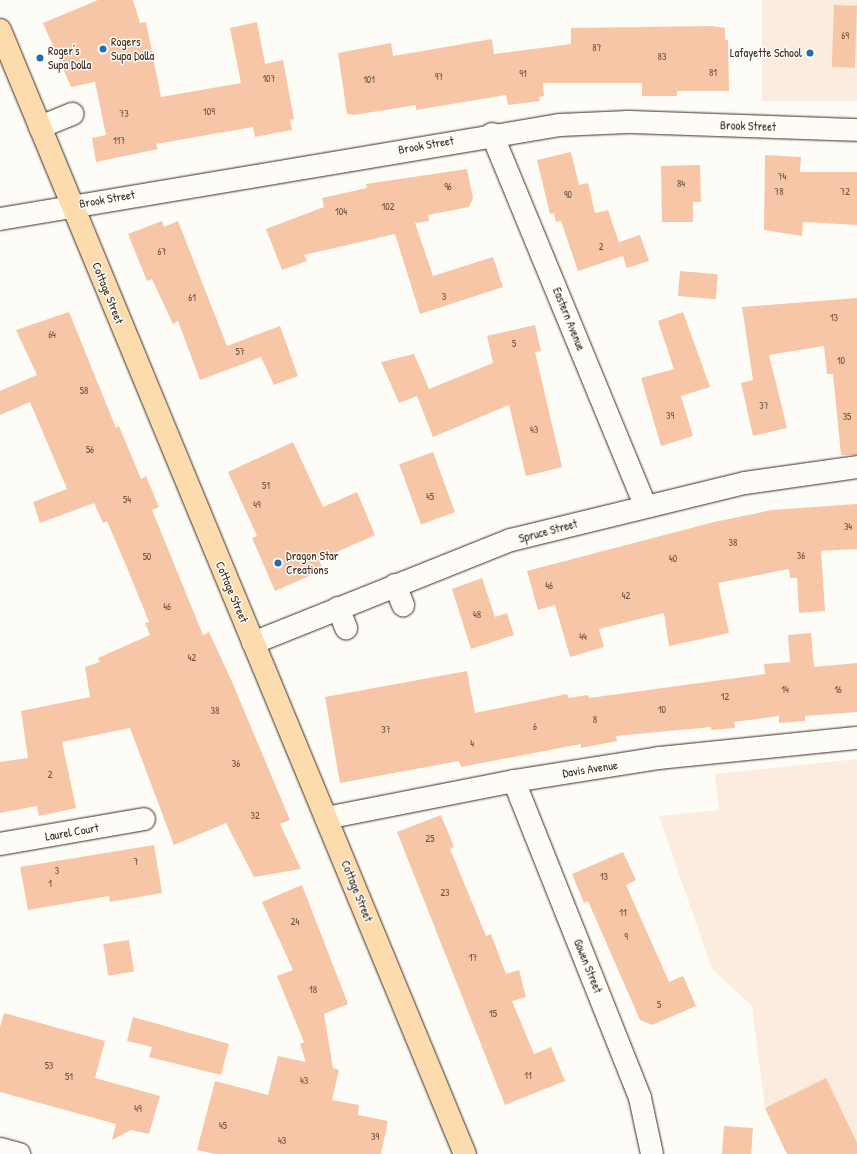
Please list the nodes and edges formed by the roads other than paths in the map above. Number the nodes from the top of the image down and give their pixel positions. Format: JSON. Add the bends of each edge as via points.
{"nodes":[{"id":1,"x":0,"y":30,"type":"edge"},
{"id":2,"x":72,"y":114,"type":"dead end"},
{"id":3,"x":40,"y":127,"type":"junction"},
{"id":4,"x":857,"y":130,"type":"edge"},
{"id":5,"x":492,"y":134,"type":"junction"},
{"id":6,"x":72,"y":205,"type":"junction"},
{"id":7,"x":0,"y":219,"type":"edge"},
{"id":8,"x":857,"y":467,"type":"edge"},
{"id":9,"x":645,"y":504,"type":"junction"},
{"id":10,"x":338,"y":608,"type":"junction"},
{"id":11,"x":346,"y":628,"type":"dead end"},
{"id":12,"x":253,"y":644,"type":"junction"},
{"id":13,"x":857,"y":738,"type":"edge"},
{"id":14,"x":514,"y":781,"type":"junction"},
{"id":15,"x":326,"y":818,"type":"junction"},
{"id":16,"x":144,"y":819,"type":"dead end"},
{"id":17,"x":0,"y":844,"type":"edge"},
{"id":18,"x":0,"y":1149,"type":"edge"},
{"id":19,"x":19,"y":1154,"type":"edge"},
{"id":20,"x":465,"y":1154,"type":"edge"},
{"id":21,"x":652,"y":1154,"type":"edge"}],
"edges":[{"from":1,"to":3,"type":"highway","name":"Cottage Street"},
{"from":2,"to":3,"type":"street"},
{"from":3,"to":6,"type":"highway","name":"Cottage Street"},
{"from":4,"to":5,"type":"street","name":"Brook Street","via":[[628,122],[560,124]]},
{"from":5,"to":6,"type":"street","name":"Brook Street"},
{"from":5,"to":9,"type":"street","name":"Eastern Avenue"},
{"from":6,"to":7,"type":"street","name":"Brook Street"},
{"from":6,"to":12,"type":"highway","name":"Cottage Street"},
{"from":8,"to":9,"type":"street","name":"Spruce Street","via":[[745,483]]},
{"from":9,"to":10,"type":"street","name":"Spruce Street","via":[[481,549],[399,595]]},
{"from":10,"to":11,"type":"street"},
{"from":10,"to":12,"type":"street","name":"Spruce Street"},
{"from":12,"to":15,"type":"highway","name":"Cottage Street"},
{"from":13,"to":14,"type":"street","name":"Davis Avenue","via":[[658,758]]},
{"from":14,"to":15,"type":"street","name":"Davis Avenue"},
{"from":14,"to":21,"type":"street","name":"Gowen Street","via":[[640,1098]]},
{"from":15,"to":20,"type":"highway","name":"Cottage Street"},
{"from":16,"to":17,"type":"street","name":"Laurel Court"},
{"from":18,"to":19,"type":"street"}]}
